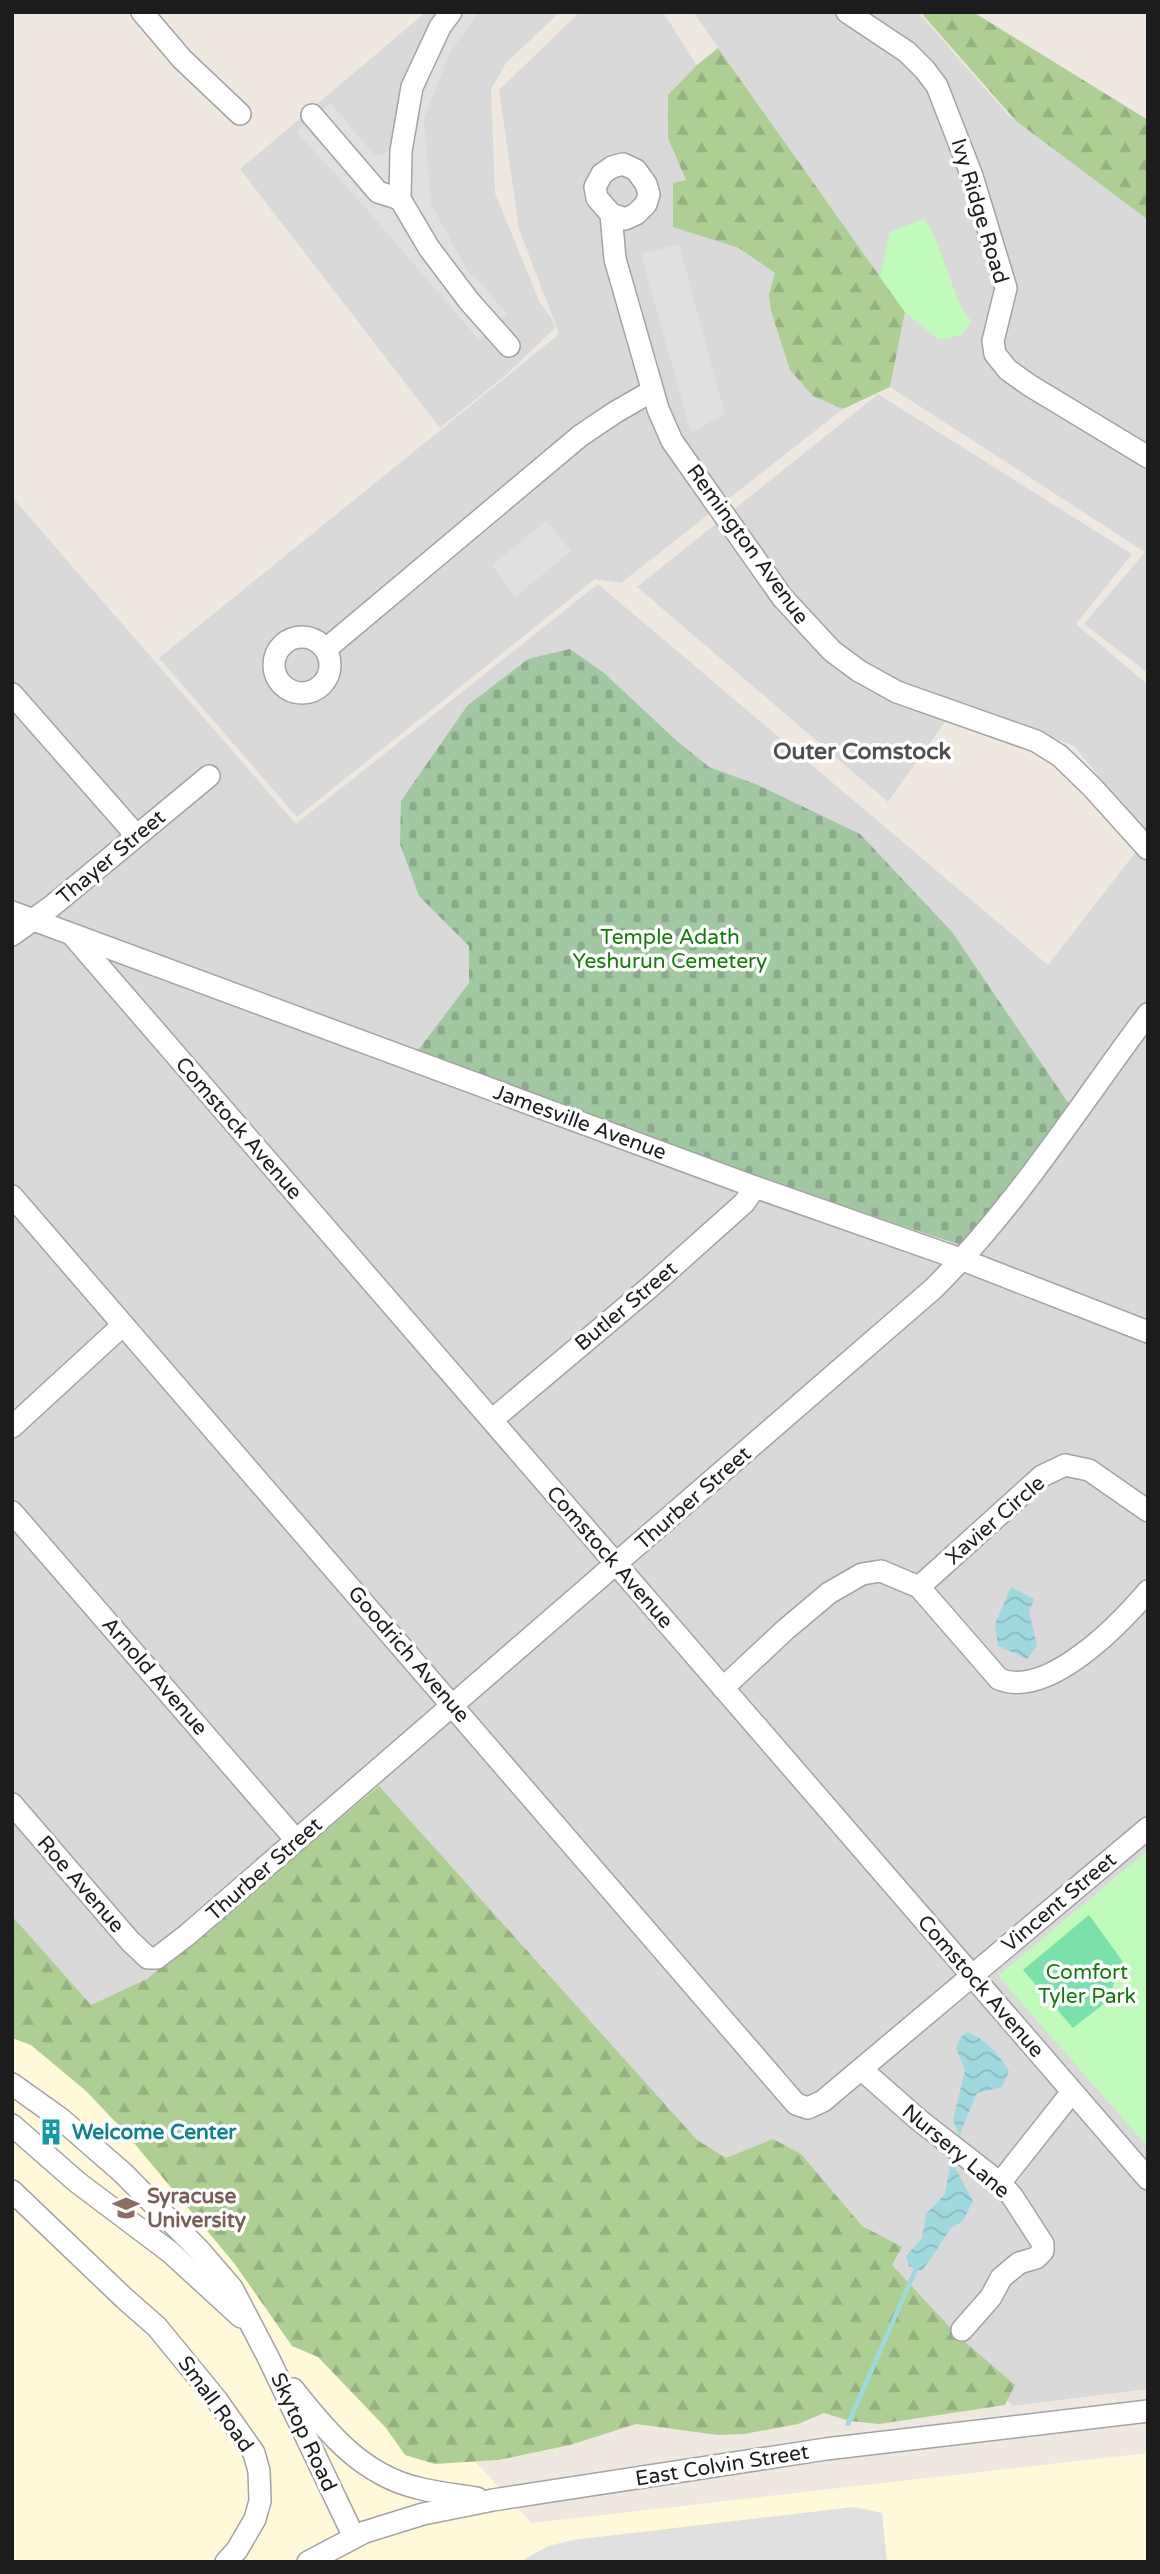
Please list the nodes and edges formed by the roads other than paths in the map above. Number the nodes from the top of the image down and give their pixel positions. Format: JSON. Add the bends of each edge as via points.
{"nodes":[{"id":1,"x":142,"y":12,"type":"edge"},
{"id":2,"x":451,"y":12,"type":"edge"},
{"id":3,"x":847,"y":12,"type":"edge"},
{"id":4,"x":240,"y":114,"type":"dead end"},
{"id":5,"x":312,"y":115,"type":"dead end"},
{"id":6,"x":400,"y":199,"type":"junction"},
{"id":7,"x":611,"y":215,"type":"dead end"},
{"id":8,"x":509,"y":346,"type":"dead end"},
{"id":9,"x":652,"y":391,"type":"junction"},
{"id":10,"x":1148,"y":457,"type":"edge"},
{"id":11,"x":326,"y":649,"type":"dead end"},
{"id":12,"x":12,"y":694,"type":"edge"},
{"id":13,"x":209,"y":776,"type":"dead end"},
{"id":14,"x":136,"y":835,"type":"junction"},
{"id":15,"x":1148,"y":849,"type":"edge"},
{"id":16,"x":12,"y":912,"type":"edge"},
{"id":17,"x":33,"y":920,"type":"junction"},
{"id":18,"x":12,"y":935,"type":"edge"},
{"id":19,"x":73,"y":936,"type":"junction"},
{"id":20,"x":1148,"y":1014,"type":"edge"},
{"id":21,"x":755,"y":1186,"type":"junction"},
{"id":22,"x":12,"y":1196,"type":"edge"},
{"id":23,"x":963,"y":1260,"type":"junction"},
{"id":24,"x":123,"y":1325,"type":"junction"},
{"id":25,"x":1148,"y":1332,"type":"edge"},
{"id":26,"x":492,"y":1420,"type":"junction"},
{"id":27,"x":12,"y":1427,"type":"edge"},
{"id":28,"x":1148,"y":1511,"type":"edge"},
{"id":29,"x":12,"y":1512,"type":"edge"},
{"id":30,"x":617,"y":1565,"type":"junction"},
{"id":31,"x":919,"y":1587,"type":"junction"},
{"id":32,"x":1148,"y":1591,"type":"edge"},
{"id":33,"x":723,"y":1688,"type":"junction"},
{"id":34,"x":453,"y":1704,"type":"junction"},
{"id":35,"x":12,"y":1804,"type":"edge"},
{"id":36,"x":1148,"y":1828,"type":"edge"},
{"id":37,"x":296,"y":1840,"type":"junction"},
{"id":38,"x":154,"y":1959,"type":"joint"},
{"id":39,"x":972,"y":1975,"type":"junction"},
{"id":40,"x":861,"y":2069,"type":"junction"},
{"id":41,"x":12,"y":2084,"type":"edge"},
{"id":42,"x":12,"y":2092,"type":"edge"},
{"id":43,"x":1072,"y":2092,"type":"junction"},
{"id":44,"x":808,"y":2108,"type":"joint"},
{"id":45,"x":42,"y":2111,"type":"junction"},
{"id":46,"x":16,"y":2128,"type":"edge"},
{"id":47,"x":77,"y":2139,"type":"junction"},
{"id":48,"x":58,"y":2164,"type":"junction"},
{"id":49,"x":1148,"y":2179,"type":"edge"},
{"id":50,"x":1000,"y":2183,"type":"junction"},
{"id":51,"x":12,"y":2191,"type":"edge"},
{"id":52,"x":254,"y":2328,"type":"junction"},
{"id":53,"x":962,"y":2330,"type":"dead end"},
{"id":54,"x":268,"y":2357,"type":"junction"},
{"id":55,"x":1148,"y":2412,"type":"edge"},
{"id":56,"x":493,"y":2500,"type":"junction"},
{"id":57,"x":354,"y":2537,"type":"junction"},
{"id":58,"x":226,"y":2562,"type":"edge"},
{"id":59,"x":308,"y":2562,"type":"edge"}],
"edges":[{"from":1,"to":4,"type":"street","via":[[182,59]]},
{"from":2,"to":6,"type":"street","via":[[412,87],[401,150]]},
{"from":3,"to":10,"type":"street","name":"Ivy Ridge Road","via":[[906,52],[937,86],[972,176],[1006,288],[993,341],[995,354],[1029,385]]},
{"from":5,"to":6,"type":"street","via":[[378,192]]},
{"from":6,"to":8,"type":"street","via":[[429,248]]},
{"from":7,"to":9,"type":"street","name":"Remington Avenue","via":[[615,259]]},
{"from":9,"to":11,"type":"street","via":[[580,436]]},
{"from":9,"to":15,"type":"street","name":"Remington Avenue","via":[[672,441],[782,597],[832,651],[897,692],[1036,741],[1052,751]]},
{"from":12,"to":14,"type":"street"},
{"from":13,"to":14,"type":"street","name":"Thayer Street"},
{"from":14,"to":17,"type":"street","name":"Thayer Street"},
{"from":16,"to":17,"type":"street","name":"Jamesville Avenue"},
{"from":17,"to":18,"type":"street","name":"Thayer Street"},
{"from":17,"to":19,"type":"street","name":"Jamesville Avenue"},
{"from":19,"to":21,"type":"street","name":"Jamesville Avenue"},
{"from":19,"to":26,"type":"street","name":"Comstock Avenue"},
{"from":20,"to":23,"type":"street","name":"Thurber Street"},
{"from":21,"to":23,"type":"street","name":"Jamesville Avenue"},
{"from":21,"to":26,"type":"street","name":"Butler Street","via":[[744,1203],[650,1287]]},
{"from":22,"to":24,"type":"street","name":"Goodrich Avenue"},
{"from":23,"to":25,"type":"street","name":"Jamesville Avenue"},
{"from":23,"to":30,"type":"street","name":"Thurber Street"},
{"from":24,"to":27,"type":"street"},
{"from":24,"to":34,"type":"street","name":"Goodrich Avenue"},
{"from":26,"to":30,"type":"street","name":"Comstock Avenue"},
{"from":28,"to":31,"type":"street","name":"Xavier Circle","via":[[1089,1470],[1065,1465],[1042,1476]]},
{"from":29,"to":37,"type":"street","name":"Arnold Avenue"},
{"from":30,"to":33,"type":"street","name":"Comstock Avenue"},
{"from":30,"to":34,"type":"street","name":"Thurber Street"},
{"from":31,"to":32,"type":"street","via":[[999,1679],[1012,1684],[1029,1683],[1065,1666],[1109,1633]]},
{"from":31,"to":33,"type":"street","via":[[881,1571],[862,1574],[829,1593]]},
{"from":33,"to":39,"type":"street","name":"Comstock Avenue"},
{"from":34,"to":37,"type":"street","name":"Thurber Street"},
{"from":34,"to":44,"type":"street","name":"Goodrich Avenue","via":[[796,2104]]},
{"from":35,"to":38,"type":"street","name":"Roe Avenue","via":[[130,1941]]},
{"from":36,"to":39,"type":"street","name":"Vincent Street"},
{"from":37,"to":38,"type":"street","name":"Thurber Street"},
{"from":39,"to":40,"type":"street","name":"Vincent Street"},
{"from":39,"to":43,"type":"street","name":"Comstock Avenue"},
{"from":40,"to":44,"type":"street","name":"Vincent Street"},
{"from":40,"to":50,"type":"street","name":"Nursery Lane"},
{"from":41,"to":45,"type":"street","name":"Skytop Road"},
{"from":42,"to":45,"type":"street"},
{"from":43,"to":49,"type":"street","name":"Comstock Avenue"},
{"from":43,"to":50,"type":"street"},
{"from":45,"to":46,"type":"street"},
{"from":45,"to":47,"type":"street","name":"Skytop Road"},
{"from":46,"to":48,"type":"street","name":"Skytop Road"},
{"from":47,"to":48,"type":"street"},
{"from":47,"to":52,"type":"street","name":"Skytop Road","via":[[123,2173],[201,2252],[232,2288]]},
{"from":48,"to":52,"type":"street","name":"Skytop Road","via":[[170,2252]]},
{"from":50,"to":53,"type":"street","name":"Nursery Lane","via":[[1043,2244],[1043,2251],[1001,2278]]},
{"from":51,"to":58,"type":"street","name":"Small Road","via":[[158,2327],[254,2453],[260,2501],[255,2519]]},
{"from":52,"to":54,"type":"street","name":"Skytop Road"},
{"from":54,"to":56,"type":"street","via":[[325,2429],[384,2477],[418,2488]]},
{"from":54,"to":57,"type":"street","name":"Skytop Road"},
{"from":55,"to":56,"type":"street","name":"East Colvin Street","via":[[826,2449]]},
{"from":56,"to":57,"type":"street","name":"East Colvin Street","via":[[423,2514]]},
{"from":57,"to":59,"type":"street","name":"East Colvin Street"}]}
